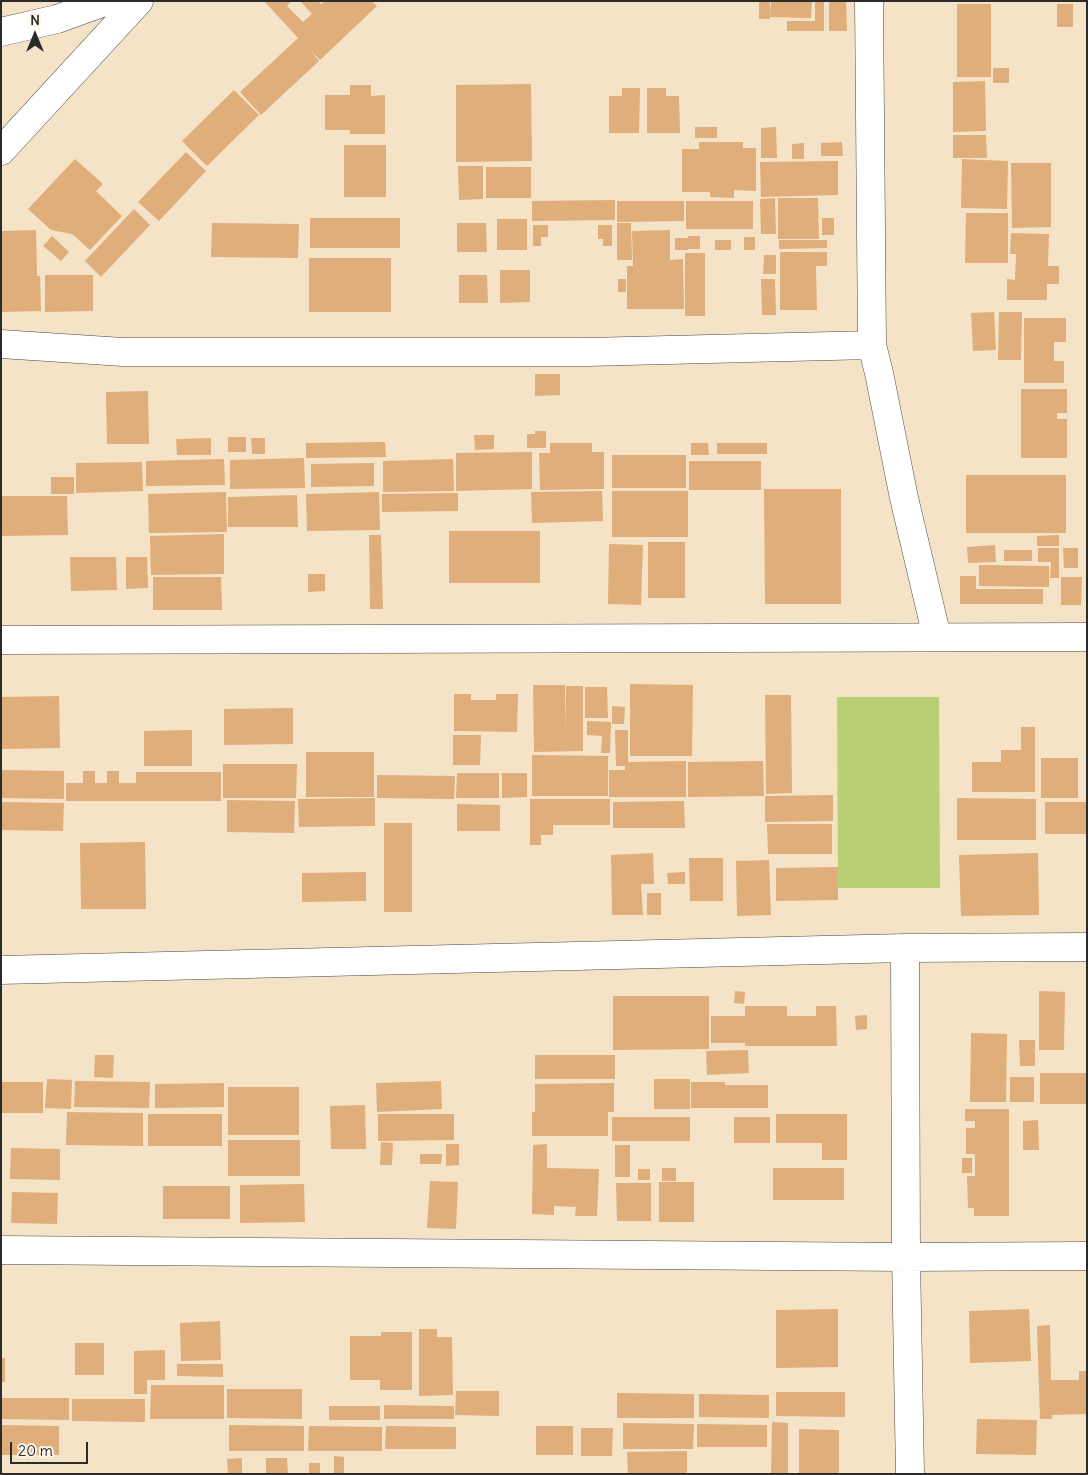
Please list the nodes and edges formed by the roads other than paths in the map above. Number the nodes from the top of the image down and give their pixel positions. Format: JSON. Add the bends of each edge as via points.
{"nodes":[{"id":1,"x":107,"y":1,"type":"edge"},
{"id":2,"x":139,"y":1,"type":"edge"},
{"id":3,"x":869,"y":1,"type":"edge"},
{"id":4,"x":1,"y":32,"type":"edge"},
{"id":5,"x":1,"y":151,"type":"edge"},
{"id":6,"x":1,"y":344,"type":"edge"},
{"id":7,"x":872,"y":344,"type":"junction"},
{"id":8,"x":937,"y":637,"type":"junction"},
{"id":9,"x":1087,"y":637,"type":"edge"},
{"id":10,"x":1,"y":640,"type":"edge"},
{"id":11,"x":1087,"y":946,"type":"edge"},
{"id":12,"x":905,"y":948,"type":"junction"},
{"id":13,"x":1,"y":970,"type":"edge"},
{"id":14,"x":1,"y":1250,"type":"edge"},
{"id":15,"x":1087,"y":1256,"type":"edge"},
{"id":16,"x":906,"y":1257,"type":"junction"},
{"id":17,"x":910,"y":1474,"type":"edge"}],
"edges":[{"from":1,"to":4,"type":"street","via":[[57,19]]},
{"from":2,"to":5,"type":"street"},
{"from":3,"to":7,"type":"street"},
{"from":6,"to":7,"type":"street","via":[[123,352],[587,352]]},
{"from":7,"to":8,"type":"street"},
{"from":8,"to":9,"type":"street"},
{"from":8,"to":10,"type":"street"},
{"from":11,"to":12,"type":"street"},
{"from":12,"to":13,"type":"street"},
{"from":12,"to":16,"type":"street"},
{"from":14,"to":16,"type":"street"},
{"from":15,"to":16,"type":"street"},
{"from":16,"to":17,"type":"street"}]}
